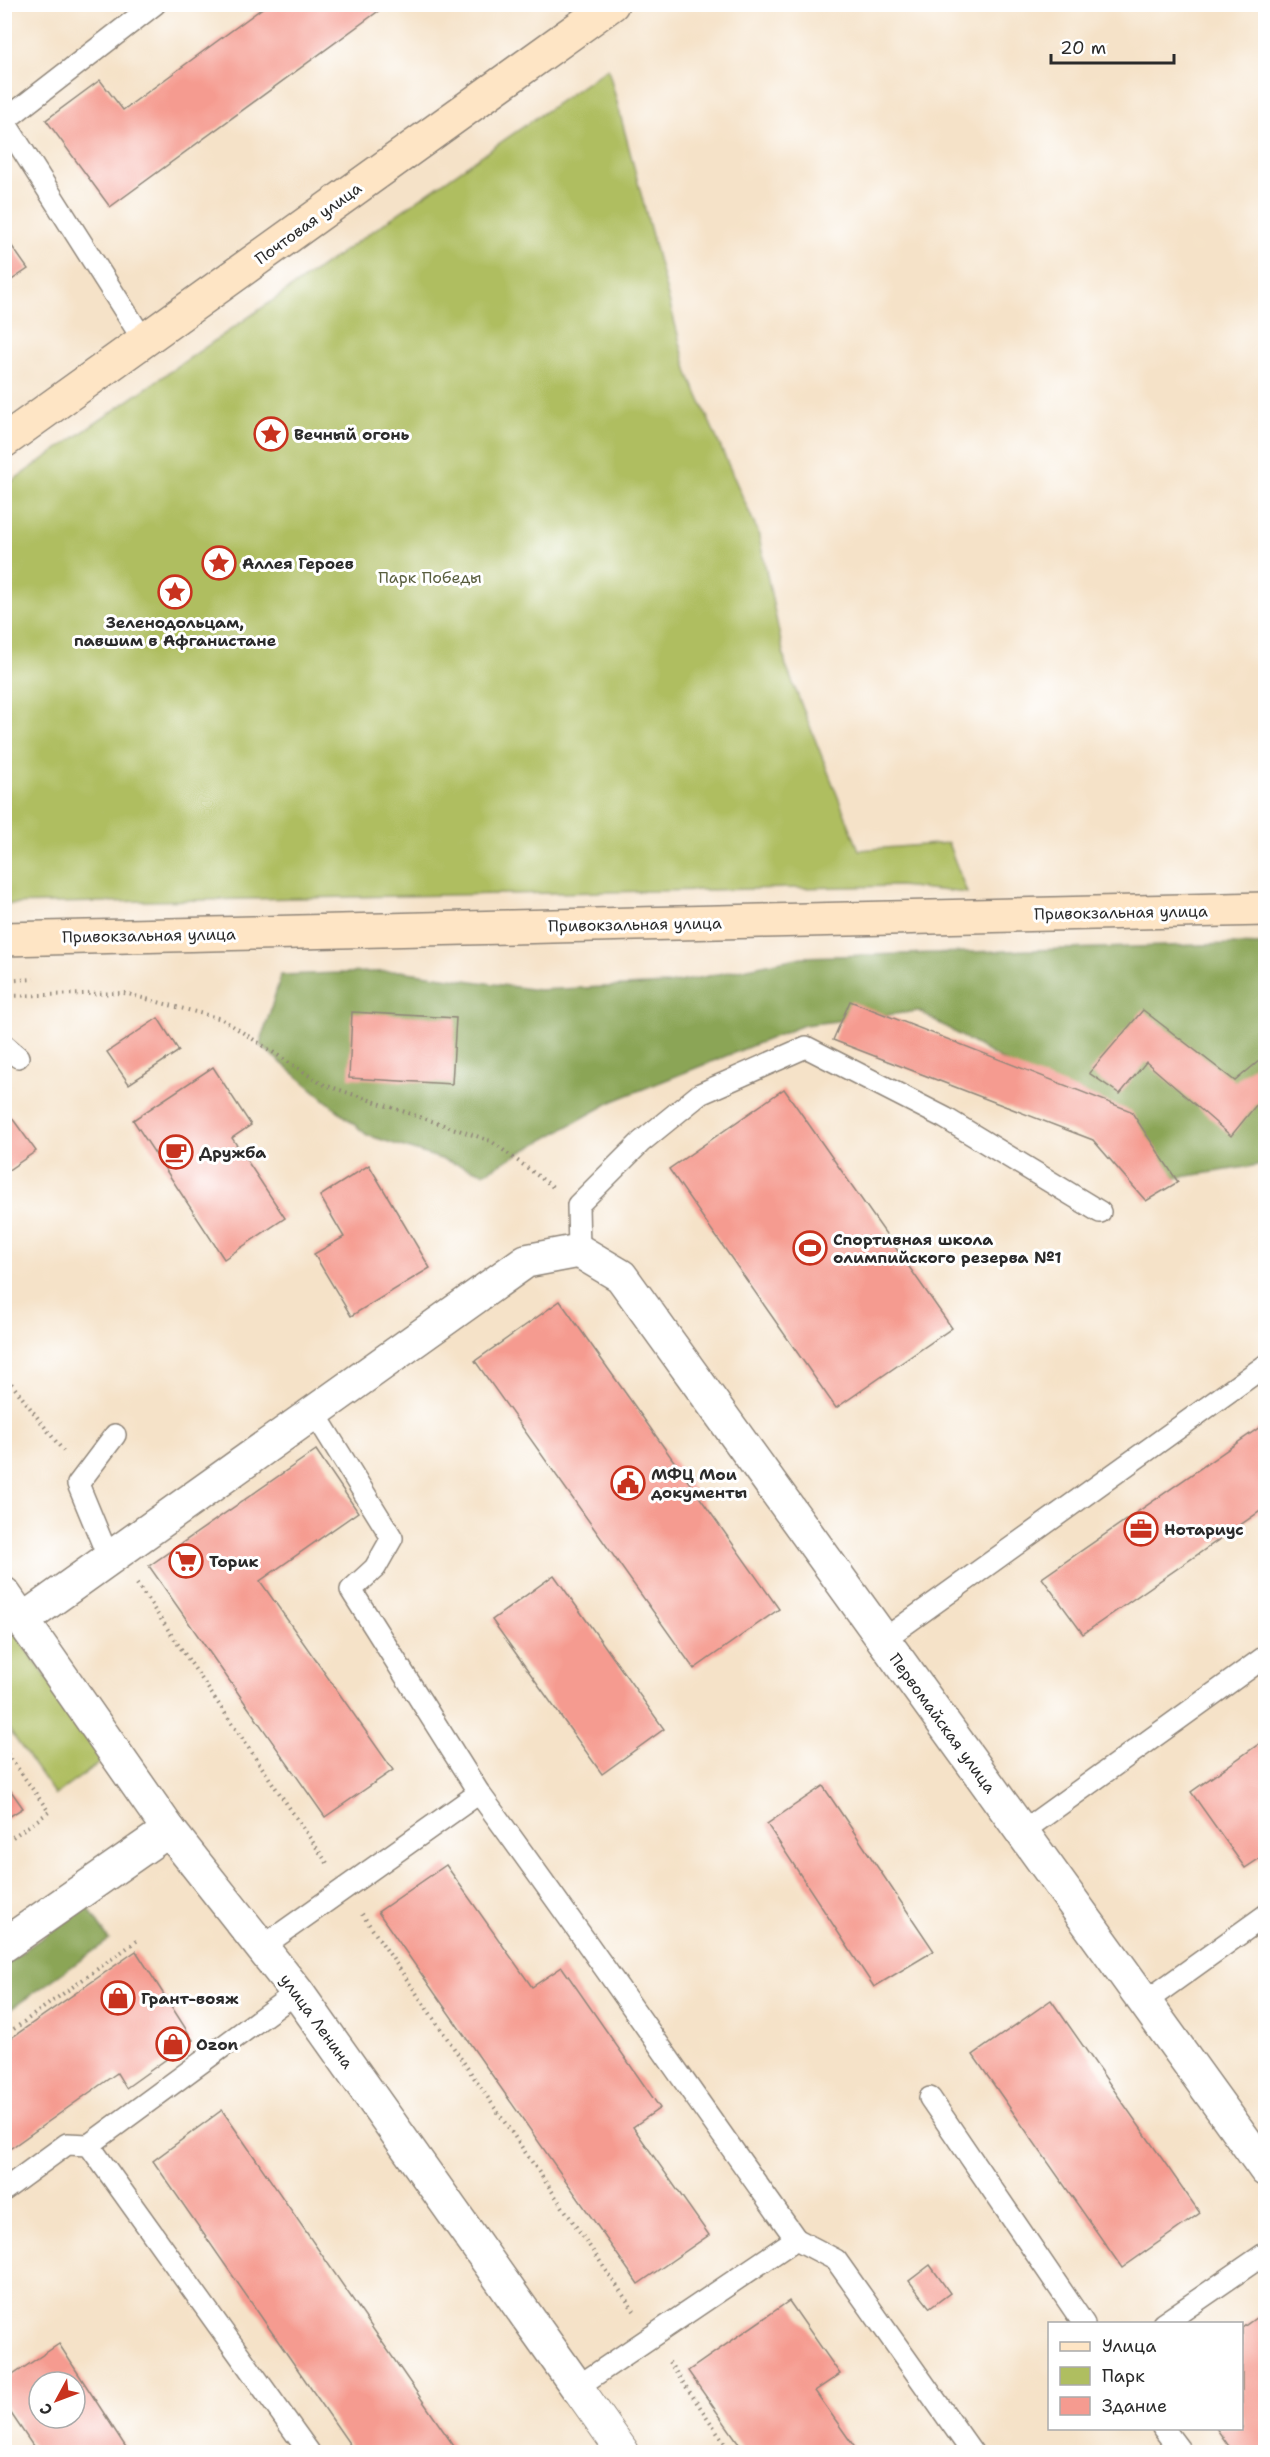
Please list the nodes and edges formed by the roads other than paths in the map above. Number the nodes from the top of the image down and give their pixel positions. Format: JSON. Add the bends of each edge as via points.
{"nodes":[{"id":1,"x":155,"y":4,"type":"edge"},
{"id":2,"x":612,"y":4,"type":"edge"},
{"id":3,"x":4,"y":121,"type":"edge"},
{"id":4,"x":144,"y":341,"type":"junction"},
{"id":5,"x":4,"y":441,"type":"edge"},
{"id":6,"x":1266,"y":909,"type":"edge"},
{"id":7,"x":4,"y":939,"type":"edge"},
{"id":8,"x":1100,"y":1212,"type":"dead end"},
{"id":9,"x":579,"y":1251,"type":"junction"},
{"id":10,"x":1266,"y":1365,"type":"edge"},
{"id":11,"x":314,"y":1412,"type":"junction"},
{"id":12,"x":115,"y":1435,"type":"dead end"},
{"id":13,"x":109,"y":1559,"type":"junction"},
{"id":14,"x":4,"y":1594,"type":"edge"},
{"id":15,"x":23,"y":1620,"type":"junction"},
{"id":16,"x":883,"y":1640,"type":"junction"},
{"id":17,"x":1266,"y":1656,"type":"edge"},
{"id":18,"x":479,"y":1793,"type":"junction"},
{"id":19,"x":169,"y":1830,"type":"junction"},
{"id":20,"x":1022,"y":1832,"type":"junction"},
{"id":21,"x":1266,"y":1915,"type":"edge"},
{"id":22,"x":4,"y":1944,"type":"edge"},
{"id":23,"x":262,"y":1947,"type":"junction"},
{"id":24,"x":297,"y":1992,"type":"junction"},
{"id":25,"x":1145,"y":2002,"type":"junction"},
{"id":26,"x":930,"y":2098,"type":"dead end"},
{"id":27,"x":89,"y":2145,"type":"junction"},
{"id":28,"x":1266,"y":2170,"type":"edge"},
{"id":29,"x":4,"y":2190,"type":"edge"},
{"id":30,"x":796,"y":2239,"type":"junction"},
{"id":31,"x":1266,"y":2253,"type":"edge"},
{"id":32,"x":1083,"y":2322,"type":"edge"},
{"id":33,"x":1166,"y":2322,"type":"edge"},
{"id":34,"x":577,"y":2387,"type":"junction"},
{"id":35,"x":1164,"y":2430,"type":"edge"},
{"id":36,"x":309,"y":2452,"type":"edge"},
{"id":37,"x":623,"y":2452,"type":"edge"},
{"id":38,"x":972,"y":2452,"type":"edge"},
{"id":39,"x":1181,"y":2452,"type":"edge"}],
"edges":[{"from":1,"to":3,"type":"lane"},
{"from":2,"to":4,"type":"main road","name":"Почтовая улица"},
{"from":3,"to":4,"type":"lane"},
{"from":4,"to":5,"type":"main road","name":"Почтовая улица"},
{"from":6,"to":7,"type":"main road","name":"Привокзальная улица"},
{"from":8,"to":9,"type":"lane","via":[[945,1118],[806,1047],[700,1094],[641,1142],[578,1205]]},
{"from":9,"to":11,"type":"street","via":[[526,1261]]},
{"from":9,"to":16,"type":"street","name":"Первомайская улица","via":[[621,1276]]},
{"from":10,"to":16,"type":"lane"},
{"from":11,"to":13,"type":"street"},
{"from":11,"to":18,"type":"lane","via":[[392,1538],[375,1568],[351,1590]]},
{"from":12,"to":13,"type":"lane","via":[[78,1484]]},
{"from":13,"to":15,"type":"street"},
{"from":14,"to":15,"type":"street","name":"улица Ленина"},
{"from":15,"to":19,"type":"street","name":"улица Ленина"},
{"from":16,"to":20,"type":"street","name":"Первомайская улица"},
{"from":17,"to":20,"type":"lane"},
{"from":18,"to":23,"type":"lane"},
{"from":18,"to":30,"type":"lane","via":[[588,1941]]},
{"from":19,"to":22,"type":"street"},
{"from":19,"to":23,"type":"street","name":"улица Ленина"},
{"from":20,"to":25,"type":"street","name":"Первомайская улица"},
{"from":21,"to":25,"type":"lane"},
{"from":23,"to":24,"type":"street","name":"улица Ленина"},
{"from":24,"to":27,"type":"lane"},
{"from":24,"to":34,"type":"street","name":"улица Ленина"},
{"from":25,"to":28,"type":"street","name":"Первомайская улица"},
{"from":26,"to":32,"type":"lane"},
{"from":27,"to":29,"type":"lane","via":[[67,2144]]},
{"from":27,"to":36,"type":"lane"},
{"from":30,"to":34,"type":"lane"},
{"from":30,"to":38,"type":"lane","via":[[836,2260]]},
{"from":31,"to":33,"type":"lane"},
{"from":34,"to":37,"type":"street","name":"улица Ленина"},
{"from":35,"to":39,"type":"lane"}]}
